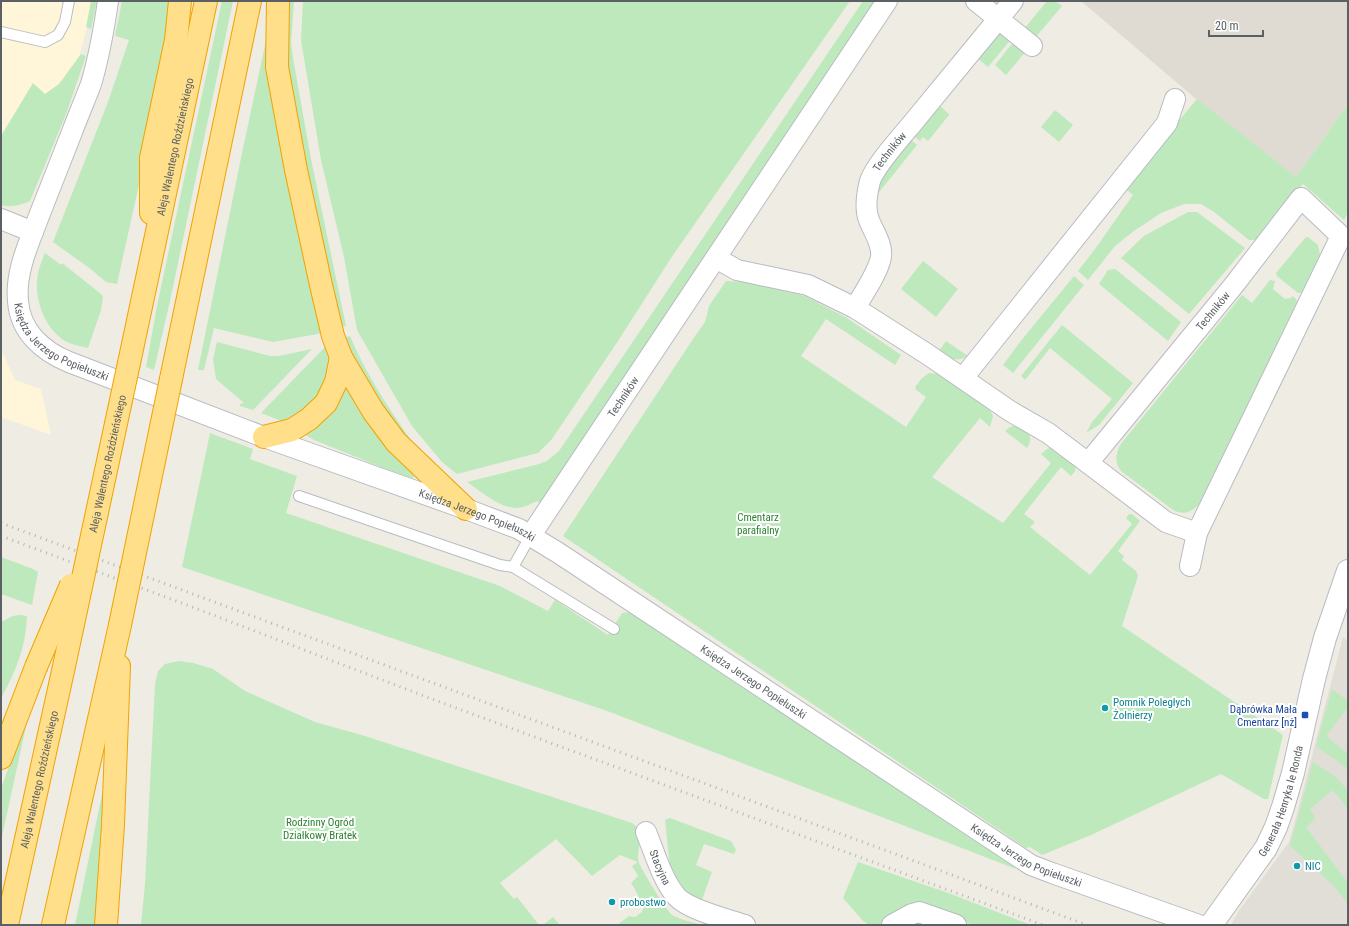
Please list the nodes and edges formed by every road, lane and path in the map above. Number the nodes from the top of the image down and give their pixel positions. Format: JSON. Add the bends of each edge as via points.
{"nodes":[{"id":1,"x":69,"y":1,"type":"edge"},
{"id":2,"x":108,"y":1,"type":"edge"},
{"id":3,"x":180,"y":1,"type":"edge"},
{"id":4,"x":206,"y":1,"type":"edge"},
{"id":5,"x":250,"y":1,"type":"edge"},
{"id":6,"x":278,"y":1,"type":"edge"},
{"id":7,"x":887,"y":1,"type":"edge"},
{"id":8,"x":976,"y":1,"type":"edge"},
{"id":9,"x":1013,"y":1,"type":"edge"},
{"id":10,"x":998,"y":19,"type":"junction"},
{"id":11,"x":1,"y":32,"type":"edge"},
{"id":12,"x":1032,"y":46,"type":"dead end"},
{"id":13,"x":1175,"y":99,"type":"dead end"},
{"id":14,"x":1,"y":218,"type":"edge"},
{"id":15,"x":1345,"y":229,"type":"edge"},
{"id":16,"x":33,"y":232,"type":"junction"},
{"id":17,"x":716,"y":258,"type":"junction"},
{"id":18,"x":150,"y":260,"type":"junction"},
{"id":19,"x":855,"y":308,"type":"junction"},
{"id":20,"x":341,"y":357,"type":"junction"},
{"id":21,"x":963,"y":378,"type":"junction"},
{"id":22,"x":264,"y":437,"type":"junction"},
{"id":23,"x":1088,"y":463,"type":"junction"},
{"id":24,"x":299,"y":496,"type":"dead end"},
{"id":25,"x":466,"y":509,"type":"junction"},
{"id":26,"x":1198,"y":533,"type":"junction"},
{"id":27,"x":531,"y":535,"type":"junction"},
{"id":28,"x":91,"y":537,"type":"junction"},
{"id":29,"x":1190,"y":566,"type":"dead end"},
{"id":30,"x":513,"y":567,"type":"junction"},
{"id":31,"x":1348,"y":570,"type":"edge"},
{"id":32,"x":614,"y":629,"type":"dead end"},
{"id":33,"x":113,"y":684,"type":"junction"},
{"id":34,"x":3,"y":751,"type":"edge"},
{"id":35,"x":646,"y":832,"type":"dead end"},
{"id":36,"x":7,"y":925,"type":"edge"},
{"id":37,"x":53,"y":925,"type":"edge"},
{"id":38,"x":106,"y":925,"type":"edge"},
{"id":39,"x":745,"y":925,"type":"edge"},
{"id":40,"x":892,"y":925,"type":"edge"},
{"id":41,"x":956,"y":925,"type":"edge"},
{"id":42,"x":1199,"y":925,"type":"edge"},
{"id":43,"x":1211,"y":925,"type":"edge"}],
"edges":[{"from":1,"to":11,"type":"lane","via":[[65,22],[58,35],[45,42]]},
{"from":2,"to":16,"type":"street","name":"Księdza Jerzego Popiełuszki","via":[[91,84]]},
{"from":3,"to":18,"type":"highway","via":[[176,40],[152,158]]},
{"from":4,"to":18,"type":"highway","name":"Aleja Walentego Roździeńskiego"},
{"from":5,"to":33,"type":"highway","bridge":true,"via":[[120,625]]},
{"from":6,"to":20,"type":"highway","via":[[277,67],[321,285],[333,336]]},
{"from":7,"to":17,"type":"street","name":"Techników"},
{"from":8,"to":10,"type":"street"},
{"from":9,"to":10,"type":"street","name":"Techników"},
{"from":10,"to":12,"type":"street"},
{"from":10,"to":19,"type":"street","name":"Techników","via":[[906,132],[871,180],[866,206],[881,256]]},
{"from":13,"to":21,"type":"street","via":[[1167,123]]},
{"from":14,"to":16,"type":"street"},
{"from":15,"to":23,"type":"street","name":"Techników","via":[[1301,198],[1234,285]]},
{"from":15,"to":26,"type":"street","name":"Techników"},
{"from":16,"to":22,"type":"street","name":"Księdza Jerzego Popiełuszki","via":[[22,262],[17,299],[25,327],[41,346],[60,359]]},
{"from":17,"to":19,"type":"street","via":[[737,270],[808,285]]},
{"from":17,"to":27,"type":"street","name":"Techników"},
{"from":18,"to":28,"type":"highway","name":"Aleja Walentego Roździeńskiego","bridge":true},
{"from":19,"to":21,"type":"street"},
{"from":20,"to":22,"type":"highway","via":[[336,382],[326,403],[292,430]]},
{"from":20,"to":25,"type":"highway","via":[[373,411],[396,442]]},
{"from":21,"to":23,"type":"street","via":[[1010,411],[1048,433]]},
{"from":22,"to":25,"type":"street","name":"Księdza Jerzego Popiełuszki"},
{"from":23,"to":26,"type":"street","via":[[1166,522]]},
{"from":24,"to":30,"type":"lane","via":[[500,565]]},
{"from":25,"to":27,"type":"street","name":"Księdza Jerzego Popiełuszki"},
{"from":26,"to":29,"type":"street","name":"Techników"},
{"from":27,"to":30,"type":"lane"},
{"from":27,"to":42,"type":"street","name":"Księdza Jerzego Popiełuszki","via":[[1031,865]]},
{"from":28,"to":34,"type":"highway","bridge":true},
{"from":28,"to":36,"type":"highway","name":"Aleja Walentego Roździeńskiego","bridge":true},
{"from":30,"to":32,"type":"lane"},
{"from":31,"to":43,"type":"street","name":"Generała Henryka le Ronda","via":[[1325,638],[1284,807],[1266,848]]},
{"from":33,"to":37,"type":"highway"},
{"from":33,"to":38,"type":"highway","via":[[113,825]]},
{"from":35,"to":39,"type":"street","name":"Stacyjna","via":[[668,885],[677,897],[684,903]]},
{"from":40,"to":41,"type":"street","via":[[919,912]]}]}
